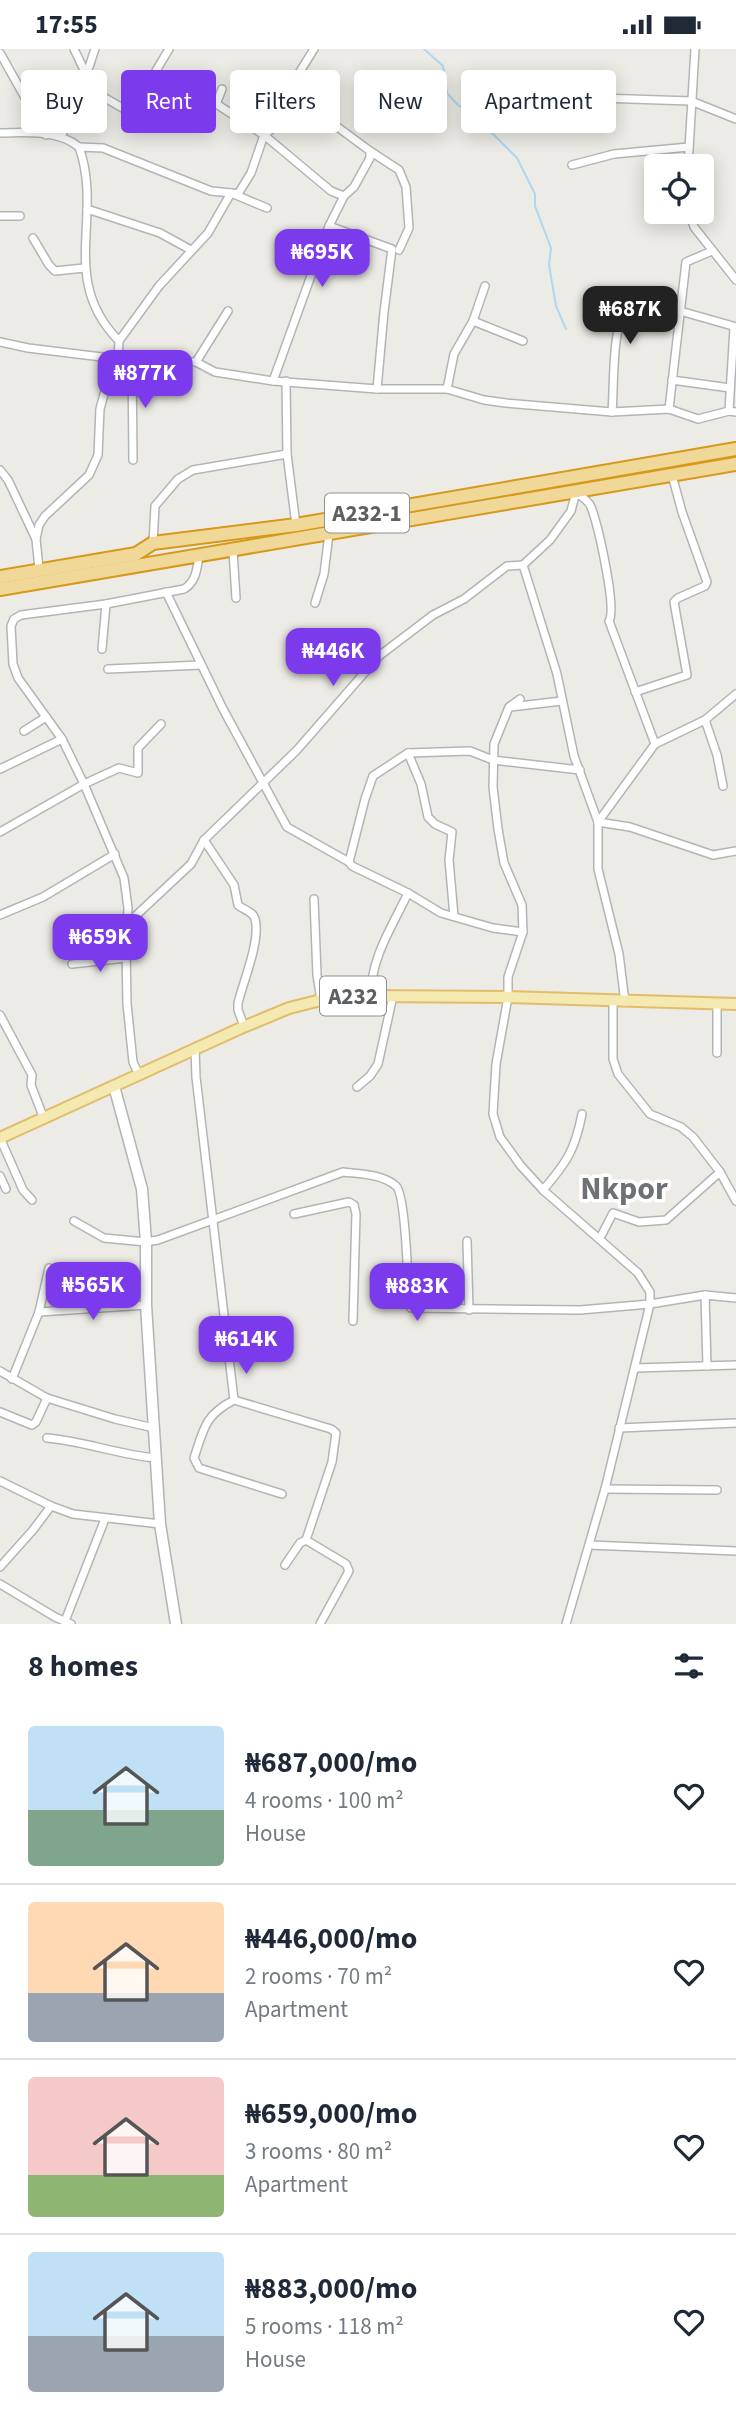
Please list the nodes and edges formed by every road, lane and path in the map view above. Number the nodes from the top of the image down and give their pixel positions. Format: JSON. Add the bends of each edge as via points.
{"nodes":[{"id":1,"x":74,"y":49,"type":"edge"},
{"id":2,"x":95,"y":49,"type":"edge"},
{"id":3,"x":169,"y":49,"type":"edge"},
{"id":4,"x":314,"y":49,"type":"edge"},
{"id":5,"x":696,"y":50,"type":"edge"},
{"id":6,"x":0,"y":53,"type":"edge"},
{"id":7,"x":84,"y":70,"type":"edge"},
{"id":8,"x":89,"y":70,"type":"edge"},
{"id":9,"x":301,"y":70,"type":"edge"},
{"id":10,"x":222,"y":89,"type":"dead end"},
{"id":11,"x":107,"y":99,"type":"edge"},
{"id":12,"x":616,"y":99,"type":"edge"},
{"id":13,"x":691,"y":101,"type":"junction"},
{"id":14,"x":736,"y":119,"type":"edge"},
{"id":15,"x":340,"y":129,"type":"edge"},
{"id":16,"x":0,"y":133,"type":"edge"},
{"id":17,"x":63,"y":133,"type":"edge"},
{"id":18,"x":266,"y":133,"type":"edge"},
{"id":19,"x":46,"y":135,"type":"junction"},
{"id":20,"x":264,"y":135,"type":"junction"},
{"id":21,"x":61,"y":137,"type":"junction"},
{"id":22,"x":79,"y":147,"type":"junction"},
{"id":23,"x":689,"y":147,"type":"junction"},
{"id":24,"x":370,"y":151,"type":"junction"},
{"id":25,"x":689,"y":154,"type":"edge"},
{"id":26,"x":572,"y":165,"type":"dead end"},
{"id":27,"x":231,"y":193,"type":"junction"},
{"id":28,"x":344,"y":196,"type":"junction"},
{"id":29,"x":267,"y":208,"type":"dead end"},
{"id":30,"x":87,"y":209,"type":"junction"},
{"id":31,"x":0,"y":216,"type":"edge"},
{"id":32,"x":20,"y":216,"type":"dead end"},
{"id":33,"x":693,"y":224,"type":"edge"},
{"id":34,"x":329,"y":226,"type":"junction"},
{"id":35,"x":33,"y":238,"type":"dead end"},
{"id":36,"x":191,"y":250,"type":"junction"},
{"id":37,"x":399,"y":250,"type":"dead end"},
{"id":38,"x":712,"y":251,"type":"junction"},
{"id":39,"x":84,"y":268,"type":"junction"},
{"id":40,"x":736,"y":280,"type":"edge"},
{"id":41,"x":485,"y":286,"type":"dead end"},
{"id":42,"x":228,"y":311,"type":"dead end"},
{"id":43,"x":680,"y":311,"type":"junction"},
{"id":44,"x":473,"y":321,"type":"junction"},
{"id":45,"x":735,"y":327,"type":"edge"},
{"id":46,"x":119,"y":341,"type":"junction"},
{"id":47,"x":523,"y":341,"type":"dead end"},
{"id":48,"x":0,"y":342,"type":"edge"},
{"id":49,"x":118,"y":359,"type":"junction"},
{"id":50,"x":132,"y":359,"type":"junction"},
{"id":51,"x":197,"y":362,"type":"junction"},
{"id":52,"x":286,"y":380,"type":"junction"},
{"id":53,"x":672,"y":380,"type":"junction"},
{"id":54,"x":273,"y":381,"type":"junction"},
{"id":55,"x":730,"y":388,"type":"junction"},
{"id":56,"x":377,"y":389,"type":"junction"},
{"id":57,"x":447,"y":389,"type":"junction"},
{"id":58,"x":669,"y":409,"type":"junction"},
{"id":59,"x":733,"y":411,"type":"edge"},
{"id":60,"x":612,"y":412,"type":"junction"},
{"id":61,"x":736,"y":449,"type":"edge"},
{"id":62,"x":287,"y":454,"type":"junction"},
{"id":63,"x":134,"y":460,"type":"dead end"},
{"id":64,"x":736,"y":464,"type":"edge"},
{"id":65,"x":0,"y":470,"type":"edge"},
{"id":66,"x":672,"y":475,"type":"junction"},
{"id":67,"x":576,"y":492,"type":"junction"},
{"id":68,"x":296,"y":526,"type":"junction"},
{"id":69,"x":329,"y":534,"type":"junction"},
{"id":70,"x":36,"y":539,"type":"junction"},
{"id":71,"x":153,"y":543,"type":"junction"},
{"id":72,"x":233,"y":551,"type":"junction"},
{"id":73,"x":200,"y":556,"type":"junction"},
{"id":74,"x":523,"y":565,"type":"junction"},
{"id":75,"x":507,"y":566,"type":"junction"},
{"id":76,"x":44,"y":573,"type":"junction"},
{"id":77,"x":0,"y":575,"type":"edge"},
{"id":78,"x":527,"y":576,"type":"junction"},
{"id":79,"x":0,"y":591,"type":"edge"},
{"id":80,"x":166,"y":592,"type":"junction"},
{"id":81,"x":236,"y":598,"type":"dead end"},
{"id":82,"x":314,"y":603,"type":"dead end"},
{"id":83,"x":106,"y":604,"type":"junction"},
{"id":84,"x":337,"y":647,"type":"dead end"},
{"id":85,"x":102,"y":649,"type":"dead end"},
{"id":86,"x":379,"y":656,"type":"junction"},
{"id":87,"x":201,"y":665,"type":"junction"},
{"id":88,"x":108,"y":669,"type":"dead end"},
{"id":89,"x":635,"y":692,"type":"junction"},
{"id":90,"x":736,"y":694,"type":"edge"},
{"id":91,"x":520,"y":699,"type":"dead end"},
{"id":92,"x":562,"y":701,"type":"junction"},
{"id":93,"x":509,"y":707,"type":"junction"},
{"id":94,"x":46,"y":717,"type":"junction"},
{"id":95,"x":705,"y":720,"type":"junction"},
{"id":96,"x":161,"y":725,"type":"dead end"},
{"id":97,"x":24,"y":731,"type":"dead end"},
{"id":98,"x":62,"y":739,"type":"junction"},
{"id":99,"x":655,"y":744,"type":"junction"},
{"id":100,"x":408,"y":753,"type":"junction"},
{"id":101,"x":493,"y":760,"type":"junction"},
{"id":102,"x":0,"y":769,"type":"edge"},
{"id":103,"x":580,"y":770,"type":"junction"},
{"id":104,"x":84,"y":784,"type":"junction"},
{"id":105,"x":262,"y":786,"type":"junction"},
{"id":106,"x":723,"y":786,"type":"dead end"},
{"id":107,"x":598,"y":822,"type":"junction"},
{"id":108,"x":0,"y":832,"type":"edge"},
{"id":109,"x":204,"y":840,"type":"junction"},
{"id":110,"x":736,"y":851,"type":"edge"},
{"id":111,"x":114,"y":854,"type":"junction"},
{"id":112,"x":349,"y":862,"type":"junction"},
{"id":113,"x":408,"y":893,"type":"junction"},
{"id":114,"x":314,"y":899,"type":"dead end"},
{"id":115,"x":0,"y":915,"type":"edge"},
{"id":116,"x":454,"y":916,"type":"junction"},
{"id":117,"x":128,"y":923,"type":"junction"},
{"id":118,"x":523,"y":932,"type":"junction"},
{"id":119,"x":126,"y":958,"type":"junction"},
{"id":120,"x":72,"y":964,"type":"dead end"},
{"id":121,"x":371,"y":996,"type":"junction"},
{"id":122,"x":393,"y":996,"type":"junction"},
{"id":123,"x":508,"y":997,"type":"junction"},
{"id":124,"x":321,"y":1000,"type":"junction"},
{"id":125,"x":619,"y":1002,"type":"junction"},
{"id":126,"x":717,"y":1003,"type":"junction"},
{"id":127,"x":736,"y":1004,"type":"edge"},
{"id":128,"x":0,"y":1015,"type":"edge"},
{"id":129,"x":244,"y":1026,"type":"junction"},
{"id":130,"x":195,"y":1049,"type":"junction"},
{"id":131,"x":717,"y":1053,"type":"dead end"},
{"id":132,"x":139,"y":1075,"type":"junction"},
{"id":133,"x":114,"y":1086,"type":"junction"},
{"id":134,"x":357,"y":1087,"type":"dead end"},
{"id":135,"x":582,"y":1114,"type":"dead end"},
{"id":136,"x":44,"y":1119,"type":"junction"},
{"id":137,"x":0,"y":1138,"type":"edge"},
{"id":138,"x":720,"y":1172,"type":"junction"},
{"id":139,"x":0,"y":1176,"type":"edge"},
{"id":140,"x":6,"y":1189,"type":"dead end"},
{"id":141,"x":543,"y":1190,"type":"junction"},
{"id":142,"x":32,"y":1201,"type":"dead end"},
{"id":143,"x":736,"y":1201,"type":"edge"},
{"id":144,"x":294,"y":1214,"type":"dead end"},
{"id":145,"x":213,"y":1220,"type":"junction"},
{"id":146,"x":74,"y":1221,"type":"dead end"},
{"id":147,"x":600,"y":1238,"type":"junction"},
{"id":148,"x":467,"y":1241,"type":"dead end"},
{"id":149,"x":146,"y":1242,"type":"junction"},
{"id":150,"x":49,"y":1268,"type":"dead end"},
{"id":151,"x":705,"y":1295,"type":"junction"},
{"id":152,"x":736,"y":1298,"type":"edge"},
{"id":153,"x":650,"y":1304,"type":"junction"},
{"id":154,"x":146,"y":1305,"type":"junction"},
{"id":155,"x":469,"y":1310,"type":"junction"},
{"id":156,"x":39,"y":1312,"type":"junction"},
{"id":157,"x":353,"y":1321,"type":"dead end"},
{"id":158,"x":736,"y":1365,"type":"edge"},
{"id":159,"x":707,"y":1366,"type":"junction"},
{"id":160,"x":635,"y":1368,"type":"junction"},
{"id":161,"x":0,"y":1371,"type":"edge"},
{"id":162,"x":12,"y":1379,"type":"junction"},
{"id":163,"x":47,"y":1398,"type":"junction"},
{"id":164,"x":234,"y":1401,"type":"junction"},
{"id":165,"x":0,"y":1412,"type":"edge"},
{"id":166,"x":736,"y":1423,"type":"edge"},
{"id":167,"x":154,"y":1428,"type":"junction"},
{"id":168,"x":619,"y":1428,"type":"junction"},
{"id":169,"x":47,"y":1438,"type":"dead end"},
{"id":170,"x":156,"y":1458,"type":"junction"},
{"id":171,"x":0,"y":1481,"type":"edge"},
{"id":172,"x":605,"y":1489,"type":"junction"},
{"id":173,"x":717,"y":1490,"type":"dead end"},
{"id":174,"x":282,"y":1494,"type":"dead end"},
{"id":175,"x":51,"y":1507,"type":"junction"},
{"id":176,"x":105,"y":1518,"type":"junction"},
{"id":177,"x":160,"y":1524,"type":"junction"},
{"id":178,"x":306,"y":1540,"type":"junction"},
{"id":179,"x":589,"y":1545,"type":"junction"},
{"id":180,"x":736,"y":1551,"type":"edge"},
{"id":181,"x":285,"y":1565,"type":"dead end"},
{"id":182,"x":0,"y":1567,"type":"edge"},
{"id":183,"x":0,"y":1584,"type":"edge"},
{"id":184,"x":68,"y":1623,"type":"edge"},
{"id":185,"x":176,"y":1624,"type":"edge"},
{"id":186,"x":320,"y":1624,"type":"edge"},
{"id":187,"x":566,"y":1624,"type":"edge"}],
"edges":[{"from":1,"to":7,"type":"street"},
{"from":2,"to":8,"type":"street"},
{"from":3,"to":11,"type":"street","via":[[131,113]]},
{"from":4,"to":9,"type":"street"},
{"from":5,"to":13,"type":"street"},
{"from":6,"to":19,"type":"street"},
{"from":10,"to":20,"type":"street","via":[[218,105]]},
{"from":12,"to":13,"type":"street"},
{"from":13,"to":14,"type":"street"},
{"from":13,"to":23,"type":"street"},
{"from":15,"to":24,"type":"street"},
{"from":16,"to":19,"type":"street"},
{"from":17,"to":21,"type":"street"},
{"from":18,"to":20,"type":"street"},
{"from":19,"to":21,"type":"street"},
{"from":20,"to":27,"type":"street","via":[[251,173],[238,194]]},
{"from":20,"to":28,"type":"street","via":[[331,191]]},
{"from":21,"to":22,"type":"street"},
{"from":22,"to":27,"type":"street","via":[[103,148],[211,191]]},
{"from":22,"to":30,"type":"street","via":[[85,162]]},
{"from":23,"to":25,"type":"street"},
{"from":23,"to":26,"type":"street","via":[[614,154]]},
{"from":24,"to":28,"type":"street","via":[[354,187]]},
{"from":24,"to":37,"type":"street","via":[[399,170],[406,187],[409,228]]},
{"from":27,"to":29,"type":"street"},
{"from":27,"to":36,"type":"street","via":[[208,233]]},
{"from":28,"to":34,"type":"street"},
{"from":30,"to":36,"type":"street","via":[[160,233]]},
{"from":30,"to":39,"type":"street"},
{"from":31,"to":32,"type":"street"},
{"from":33,"to":38,"type":"street"},
{"from":34,"to":54,"type":"street"},
{"from":34,"to":56,"type":"street","via":[[392,249]]},
{"from":35,"to":39,"type":"street","via":[[55,271]]},
{"from":36,"to":46,"type":"street"},
{"from":38,"to":40,"type":"street"},
{"from":38,"to":43,"type":"street","via":[[686,262]]},
{"from":39,"to":46,"type":"street","via":[[91,299],[106,328]]},
{"from":41,"to":44,"type":"street"},
{"from":42,"to":51,"type":"street"},
{"from":43,"to":45,"type":"street"},
{"from":43,"to":53,"type":"street"},
{"from":43,"to":60,"type":"street","via":[[625,312],[616,333]]},
{"from":44,"to":47,"type":"street"},
{"from":44,"to":57,"type":"street","via":[[454,353]]},
{"from":45,"to":55,"type":"street"},
{"from":46,"to":49,"type":"street"},
{"from":48,"to":49,"type":"street"},
{"from":49,"to":50,"type":"street"},
{"from":49,"to":70,"type":"street","via":[[100,409],[98,455],[89,475],[45,516]]},
{"from":50,"to":51,"type":"street"},
{"from":50,"to":63,"type":"street"},
{"from":51,"to":54,"type":"street","via":[[215,372]]},
{"from":52,"to":54,"type":"street"},
{"from":52,"to":56,"type":"street"},
{"from":52,"to":62,"type":"street"},
{"from":53,"to":55,"type":"street"},
{"from":53,"to":58,"type":"street"},
{"from":55,"to":59,"type":"street"},
{"from":56,"to":57,"type":"street"},
{"from":57,"to":60,"type":"street","via":[[484,400]]},
{"from":58,"to":59,"type":"street","via":[[698,419]]},
{"from":58,"to":60,"type":"street"},
{"from":61,"to":68,"type":"highway","number":"A232-1"},
{"from":62,"to":68,"type":"street"},
{"from":62,"to":71,"type":"street","via":[[193,470],[178,479],[155,506]]},
{"from":64,"to":66,"type":"highway","number":"A232-1"},
{"from":65,"to":70,"type":"street"},
{"from":66,"to":67,"type":"highway","number":"A232-1"},
{"from":66,"to":89,"type":"street","via":[[707,582],[674,602],[687,675]]},
{"from":67,"to":69,"type":"highway","number":"A232-1"},
{"from":67,"to":74,"type":"street","via":[[571,511],[550,540]]},
{"from":67,"to":89,"type":"street","via":[[591,504],[609,581],[609,621]]},
{"from":68,"to":71,"type":"highway","number":"A232-1"},
{"from":69,"to":72,"type":"highway","number":"A232-1"},
{"from":69,"to":82,"type":"street","via":[[324,574]]},
{"from":70,"to":76,"type":"street"},
{"from":71,"to":76,"type":"highway","number":"A232-1","via":[[136,554]]},
{"from":72,"to":73,"type":"highway","number":"A232-1"},
{"from":72,"to":81,"type":"street"},
{"from":73,"to":76,"type":"highway","number":"A232-1"},
{"from":73,"to":80,"type":"street","via":[[192,585]]},
{"from":74,"to":75,"type":"street"},
{"from":74,"to":78,"type":"street"},
{"from":75,"to":78,"type":"street"},
{"from":75,"to":86,"type":"street"},
{"from":76,"to":77,"type":"highway","number":"A232-1"},
{"from":76,"to":79,"type":"highway","number":"A232-1"},
{"from":78,"to":92,"type":"street"},
{"from":80,"to":83,"type":"street"},
{"from":80,"to":87,"type":"street"},
{"from":83,"to":85,"type":"street"},
{"from":83,"to":94,"type":"street","via":[[14,619],[13,664],[22,687]]},
{"from":84,"to":86,"type":"street","via":[[356,647]]},
{"from":86,"to":105,"type":"street"},
{"from":87,"to":88,"type":"street"},
{"from":87,"to":105,"type":"street"},
{"from":89,"to":99,"type":"street"},
{"from":90,"to":95,"type":"street"},
{"from":91,"to":93,"type":"street"},
{"from":92,"to":93,"type":"street"},
{"from":92,"to":103,"type":"street"},
{"from":93,"to":101,"type":"street","via":[[494,744]]},
{"from":94,"to":97,"type":"street"},
{"from":94,"to":98,"type":"street"},
{"from":95,"to":99,"type":"street"},
{"from":95,"to":106,"type":"street"},
{"from":96,"to":104,"type":"street","via":[[138,748],[138,773],[120,768]]},
{"from":98,"to":102,"type":"street"},
{"from":98,"to":104,"type":"street"},
{"from":99,"to":107,"type":"street"},
{"from":100,"to":101,"type":"street","via":[[470,751]]},
{"from":100,"to":112,"type":"street","via":[[373,776]]},
{"from":100,"to":116,"type":"street","via":[[428,817],[452,832],[449,860]]},
{"from":101,"to":103,"type":"street"},
{"from":101,"to":118,"type":"street","via":[[498,829],[504,863],[522,905]]},
{"from":103,"to":107,"type":"street"},
{"from":104,"to":108,"type":"street"},
{"from":104,"to":111,"type":"street"},
{"from":105,"to":109,"type":"street"},
{"from":105,"to":112,"type":"street","via":[[287,827]]},
{"from":107,"to":110,"type":"street","via":[[629,827],[713,855]]},
{"from":107,"to":125,"type":"street","via":[[598,869],[618,954]]},
{"from":109,"to":117,"type":"street","via":[[191,865]]},
{"from":109,"to":129,"type":"street","via":[[234,885],[235,901],[255,919],[254,948],[238,1010]]},
{"from":111,"to":115,"type":"street","via":[[43,897]]},
{"from":111,"to":117,"type":"street","via":[[124,878]]},
{"from":112,"to":113,"type":"street"},
{"from":113,"to":116,"type":"street"},
{"from":113,"to":121,"type":"street","via":[[380,949]]},
{"from":114,"to":124,"type":"street"},
{"from":116,"to":118,"type":"street"},
{"from":117,"to":119,"type":"street"},
{"from":118,"to":123,"type":"street","via":[[508,977]]},
{"from":119,"to":120,"type":"street"},
{"from":119,"to":132,"type":"street","via":[[129,1034]]},
{"from":121,"to":122,"type":"main road","number":"A232"},
{"from":121,"to":124,"type":"main road","number":"A232"},
{"from":122,"to":123,"type":"main road","number":"A232"},
{"from":122,"to":134,"type":"street","via":[[378,1064]]},
{"from":123,"to":125,"type":"main road","number":"A232"},
{"from":123,"to":141,"type":"street","via":[[493,1114],[500,1137]]},
{"from":124,"to":129,"type":"main road","number":"A232"},
{"from":125,"to":126,"type":"main road","number":"A232"},
{"from":125,"to":138,"type":"street","via":[[613,1059],[618,1074],[650,1114],[681,1127]]},
{"from":126,"to":127,"type":"main road","number":"A232"},
{"from":126,"to":131,"type":"street"},
{"from":128,"to":136,"type":"street","via":[[32,1075]]},
{"from":129,"to":130,"type":"main road","number":"A232"},
{"from":130,"to":132,"type":"main road","number":"A232"},
{"from":130,"to":145,"type":"street"},
{"from":132,"to":133,"type":"main road","number":"A232"},
{"from":133,"to":136,"type":"main road","number":"A232"},
{"from":133,"to":149,"type":"street","via":[[142,1189]]},
{"from":135,"to":141,"type":"street","via":[[569,1158]]},
{"from":136,"to":137,"type":"main road","number":"A232"},
{"from":137,"to":142,"type":"street"},
{"from":138,"to":143,"type":"street"},
{"from":138,"to":147,"type":"street","via":[[666,1220],[639,1222],[613,1213]]},
{"from":139,"to":140,"type":"street"},
{"from":141,"to":147,"type":"street"},
{"from":144,"to":157,"type":"street","via":[[349,1202],[354,1205]]},
{"from":145,"to":149,"type":"street"},
{"from":145,"to":155,"type":"street","via":[[343,1173],[371,1175],[397,1187],[401,1196],[411,1308]]},
{"from":145,"to":164,"type":"street"},
{"from":146,"to":149,"type":"street","via":[[104,1238]]},
{"from":147,"to":153,"type":"street","via":[[638,1273],[650,1292]]},
{"from":148,"to":155,"type":"street"},
{"from":149,"to":154,"type":"street"},
{"from":150,"to":156,"type":"street"},
{"from":151,"to":152,"type":"street"},
{"from":151,"to":153,"type":"street"},
{"from":151,"to":159,"type":"street"},
{"from":153,"to":155,"type":"street","via":[[580,1310]]},
{"from":153,"to":160,"type":"street"},
{"from":154,"to":156,"type":"street"},
{"from":154,"to":167,"type":"street"},
{"from":156,"to":162,"type":"street"},
{"from":158,"to":159,"type":"street"},
{"from":159,"to":160,"type":"street"},
{"from":160,"to":168,"type":"street"},
{"from":161,"to":162,"type":"street"},
{"from":162,"to":163,"type":"street"},
{"from":163,"to":165,"type":"street","via":[[33,1425]]},
{"from":163,"to":167,"type":"street"},
{"from":164,"to":174,"type":"street","via":[[215,1410],[205,1426],[194,1458],[199,1468]]},
{"from":164,"to":178,"type":"street","via":[[336,1433],[332,1462]]},
{"from":166,"to":168,"type":"street"},
{"from":167,"to":170,"type":"street"},
{"from":168,"to":172,"type":"street"},
{"from":169,"to":170,"type":"street"},
{"from":170,"to":177,"type":"street"},
{"from":171,"to":175,"type":"street"},
{"from":172,"to":173,"type":"street"},
{"from":172,"to":179,"type":"street"},
{"from":175,"to":176,"type":"street"},
{"from":175,"to":182,"type":"street"},
{"from":176,"to":177,"type":"street"},
{"from":176,"to":184,"type":"street"},
{"from":177,"to":185,"type":"street"},
{"from":178,"to":181,"type":"street"},
{"from":178,"to":186,"type":"street","via":[[346,1564],[349,1571]]},
{"from":179,"to":180,"type":"street"},
{"from":179,"to":187,"type":"street"},
{"from":183,"to":184,"type":"street"}]}
